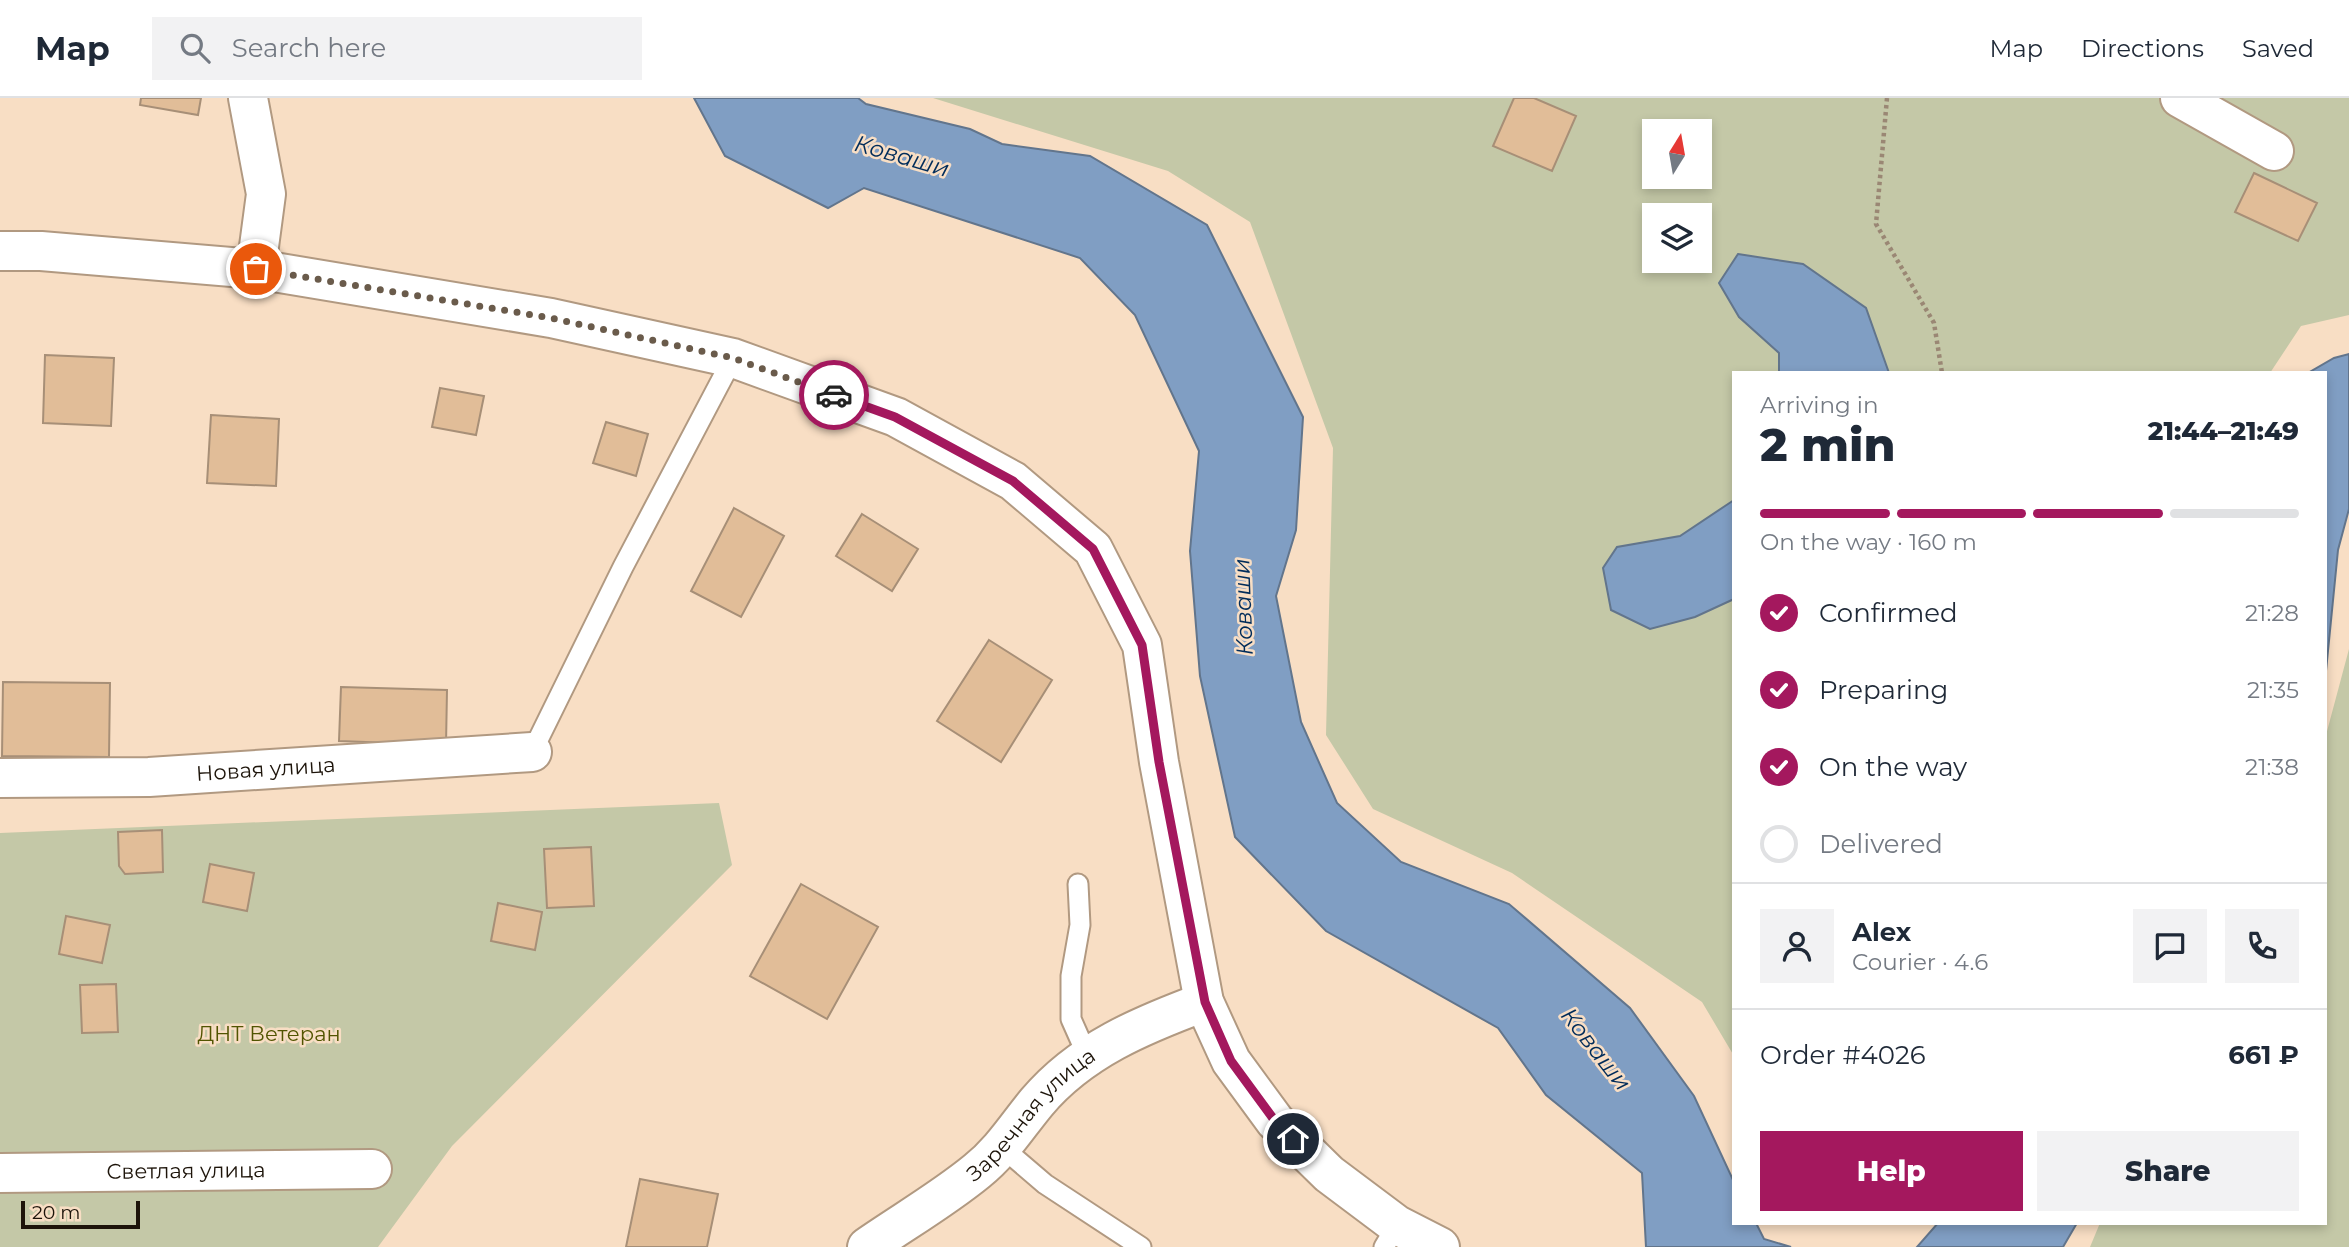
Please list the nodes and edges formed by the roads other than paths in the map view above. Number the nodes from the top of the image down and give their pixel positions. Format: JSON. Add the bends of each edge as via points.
{"nodes":[{"id":1,"x":248,"y":98,"type":"edge"},
{"id":2,"x":2180,"y":98,"type":"edge"},
{"id":3,"x":2274,"y":150,"type":"dead end"},
{"id":4,"x":0,"y":251,"type":"edge"},
{"id":5,"x":256,"y":269,"type":"junction"},
{"id":6,"x":733,"y":358,"type":"junction"},
{"id":7,"x":531,"y":752,"type":"joint"},
{"id":8,"x":0,"y":778,"type":"edge"},
{"id":9,"x":1078,"y":884,"type":"dead end"},
{"id":10,"x":1205,"y":1002,"type":"junction"},
{"id":11,"x":1087,"y":1055,"type":"junction"},
{"id":12,"x":1003,"y":1148,"type":"junction"},
{"id":13,"x":372,"y":1169,"type":"dead end"},
{"id":14,"x":0,"y":1173,"type":"edge"},
{"id":15,"x":1391,"y":1236,"type":"edge"},
{"id":16,"x":867,"y":1247,"type":"edge"},
{"id":17,"x":1140,"y":1247,"type":"edge"},
{"id":18,"x":1440,"y":1247,"type":"edge"}],
"edges":[{"from":1,"to":5,"type":"main road","via":[[266,194]]},
{"from":2,"to":3,"type":"main road"},
{"from":4,"to":5,"type":"main road"},
{"from":5,"to":6,"type":"main road","via":[[551,318]]},
{"from":6,"to":7,"type":"lane"},
{"from":6,"to":10,"type":"main road","via":[[895,417],[1013,481],[1093,549],[1142,645],[1159,762]]},
{"from":7,"to":8,"type":"main road","name":"Новая улица","via":[[149,777]]},
{"from":9,"to":11,"type":"lane","via":[[1080,925],[1071,976],[1071,1019]]},
{"from":10,"to":11,"type":"main road","name":"Заречная улица","via":[[1149,1022]]},
{"from":10,"to":15,"type":"main road","via":[[1231,1061],[1275,1121]]},
{"from":11,"to":12,"type":"main road","name":"Заречная улица","via":[[1038,1101]]},
{"from":12,"to":16,"type":"main road","name":"Заречная улица","via":[[977,1172]]},
{"from":12,"to":17,"type":"lane","via":[[1045,1184]]},
{"from":13,"to":14,"type":"main road","name":"Светлая улица"},
{"from":15,"to":18,"type":"main road"}]}
